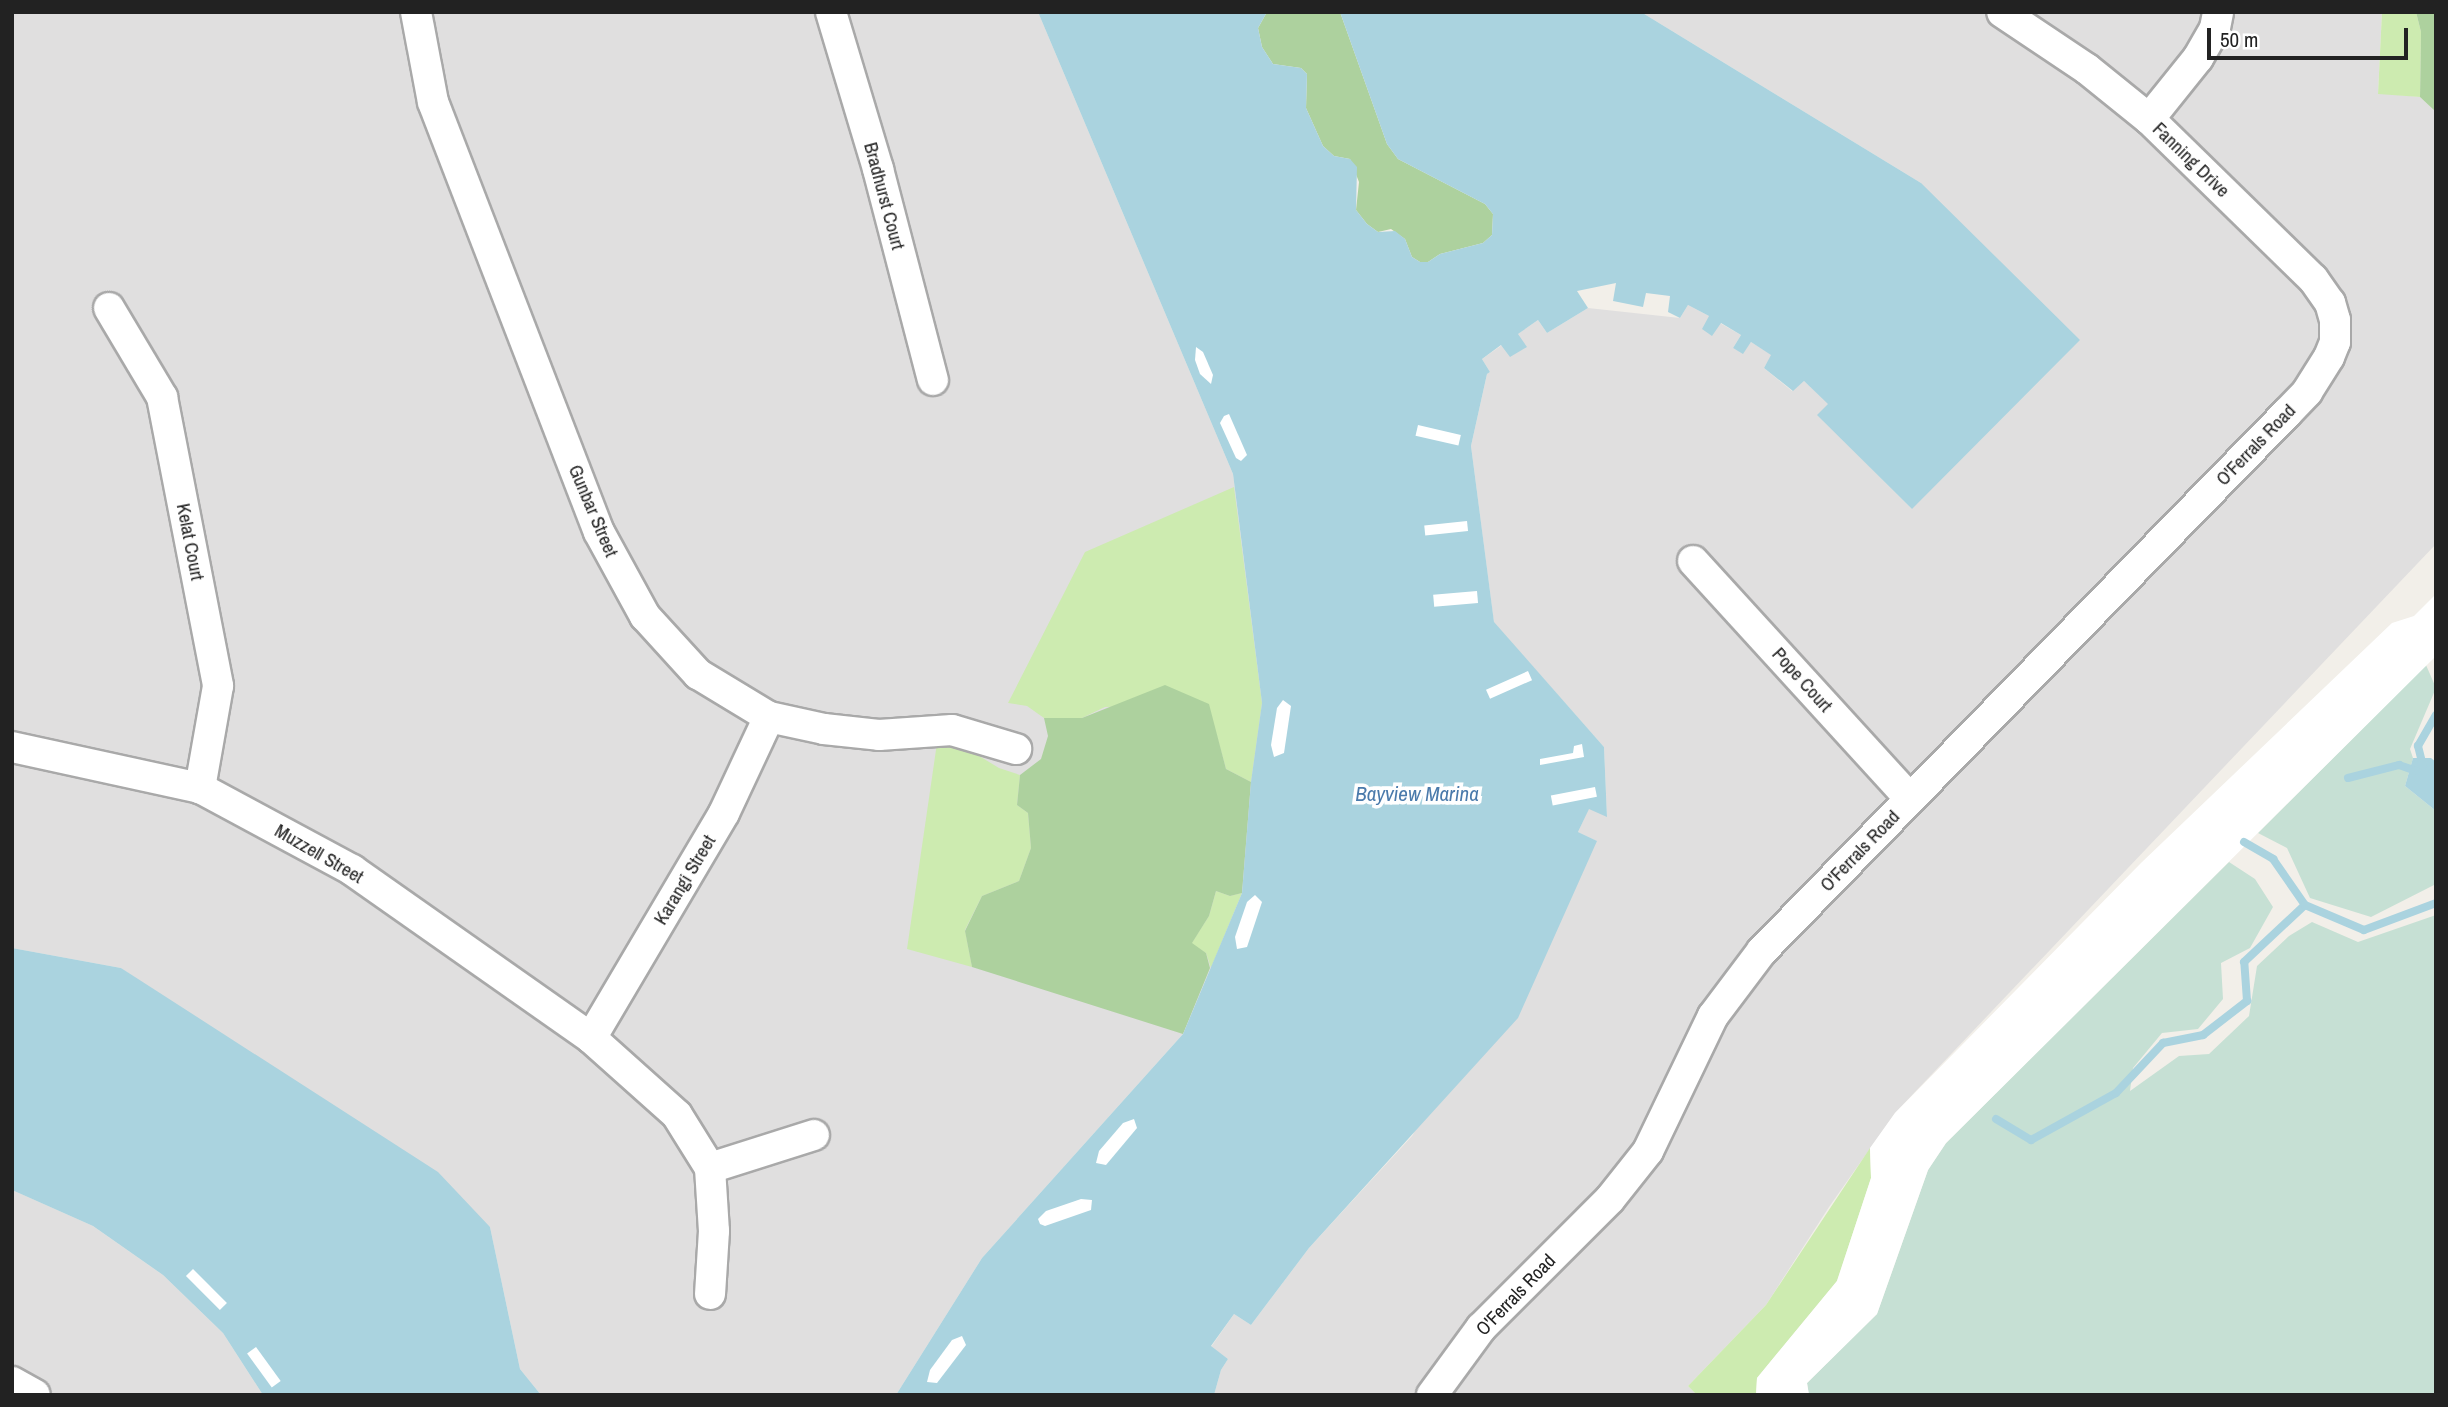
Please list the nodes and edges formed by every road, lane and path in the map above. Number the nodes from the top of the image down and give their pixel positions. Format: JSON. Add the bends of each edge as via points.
{"nodes":[{"id":1,"x":416,"y":12,"type":"edge"},
{"id":2,"x":831,"y":12,"type":"edge"},
{"id":3,"x":2002,"y":12,"type":"edge"},
{"id":4,"x":2218,"y":12,"type":"edge"},
{"id":5,"x":2149,"y":119,"type":"junction"},
{"id":6,"x":109,"y":308,"type":"dead end"},
{"id":7,"x":2335,"y":342,"type":"joint"},
{"id":8,"x":933,"y":380,"type":"dead end"},
{"id":9,"x":1693,"y":561,"type":"dead end"},
{"id":10,"x":769,"y":718,"type":"junction"},
{"id":11,"x":12,"y":747,"type":"edge"},
{"id":12,"x":1016,"y":749,"type":"dead end"},
{"id":13,"x":200,"y":789,"type":"junction"},
{"id":14,"x":1910,"y":800,"type":"junction"},
{"id":15,"x":591,"y":1038,"type":"junction"},
{"id":16,"x":814,"y":1135,"type":"dead end"},
{"id":17,"x":710,"y":1168,"type":"junction"},
{"id":18,"x":710,"y":1294,"type":"dead end"},
{"id":19,"x":12,"y":1382,"type":"edge"},
{"id":20,"x":35,"y":1395,"type":"edge"},
{"id":21,"x":1432,"y":1395,"type":"edge"}],
"edges":[{"from":1,"to":10,"type":"street","name":"Gunbar Street","via":[[433,102],[599,532],[653,626],[698,674]]},
{"from":2,"to":8,"type":"street","name":"Bradhurst Court"},
{"from":3,"to":5,"type":"street","name":"Fanning Drive","via":[[2087,69]]},
{"from":4,"to":5,"type":"street","via":[[2215,28],[2198,58]]},
{"from":5,"to":7,"type":"street","name":"Fanning Drive","via":[[2313,279],[2330,303]]},
{"from":6,"to":13,"type":"street","name":"Kelat Court","via":[[162,397],[218,685]]},
{"from":7,"to":14,"type":"street","name":"O'Ferrals Road","via":[[2320,372],[2287,413]]},
{"from":9,"to":14,"type":"street","name":"Pope Court"},
{"from":10,"to":12,"type":"street","name":"Gunbar Street","via":[[879,736],[952,730]]},
{"from":10,"to":15,"type":"street","name":"Karangi Street","via":[[724,813]]},
{"from":11,"to":13,"type":"street","name":"Muzzell Street"},
{"from":13,"to":15,"type":"street","name":"Muzzell Street","via":[[352,870]]},
{"from":14,"to":21,"type":"street","name":"O'Ferrals Road","via":[[1738,979],[1713,1016],[1648,1151],[1610,1199],[1481,1328]]},
{"from":15,"to":17,"type":"street","name":"Muzzell Street","via":[[677,1115]]},
{"from":16,"to":17,"type":"street"},
{"from":17,"to":18,"type":"street","via":[[714,1231]]},
{"from":19,"to":20,"type":"street"}]}
